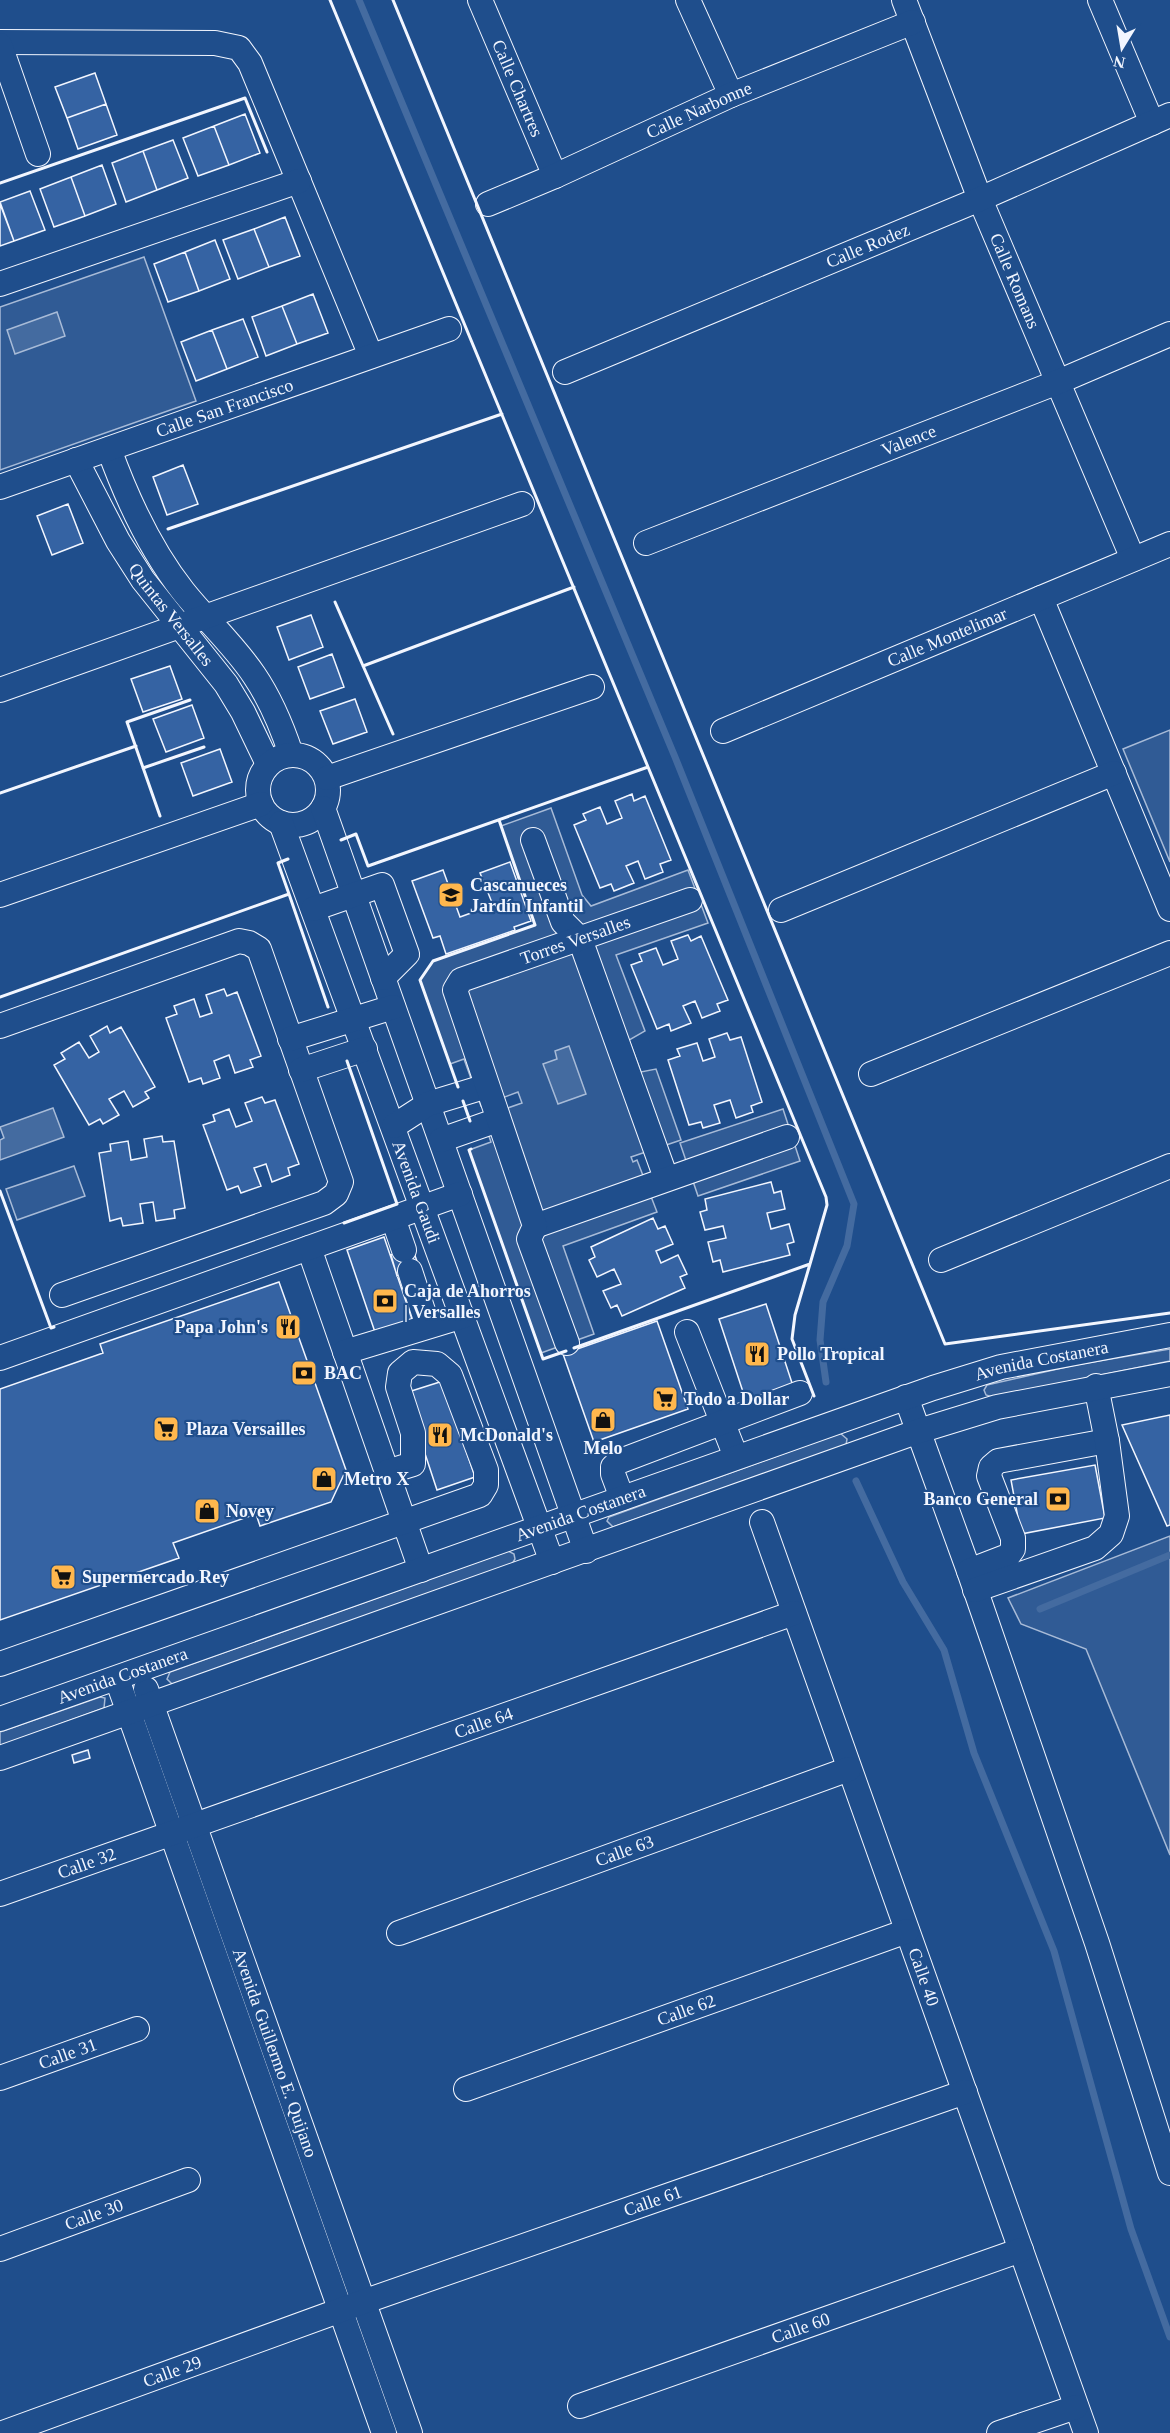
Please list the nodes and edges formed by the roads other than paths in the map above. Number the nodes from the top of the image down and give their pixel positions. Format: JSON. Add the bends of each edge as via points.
{"nodes":[{"id":1,"x":480,"y":0,"type":"edge"},
{"id":2,"x":688,"y":0,"type":"edge"},
{"id":3,"x":1100,"y":0,"type":"edge"},
{"id":4,"x":909,"y":11,"type":"edge"},
{"id":5,"x":0,"y":43,"type":"edge"},
{"id":6,"x":730,"y":95,"type":"junction"},
{"id":7,"x":1161,"y":119,"type":"edge"},
{"id":8,"x":38,"y":154,"type":"dead end"},
{"id":9,"x":555,"y":176,"type":"junction"},
{"id":10,"x":299,"y":181,"type":"junction"},
{"id":11,"x":980,"y":199,"type":"junction"},
{"id":12,"x":488,"y":204,"type":"dead end"},
{"id":13,"x":0,"y":285,"type":"edge"},
{"id":14,"x":449,"y":329,"type":"dead end"},
{"id":15,"x":1170,"y":334,"type":"edge"},
{"id":16,"x":371,"y":356,"type":"junction"},
{"id":17,"x":565,"y":372,"type":"dead end"},
{"id":18,"x":1058,"y":382,"type":"junction"},
{"id":19,"x":110,"y":449,"type":"junction"},
{"id":20,"x":76,"y":460,"type":"junction"},
{"id":21,"x":0,"y":487,"type":"edge"},
{"id":22,"x":522,"y":504,"type":"dead end"},
{"id":23,"x":646,"y":543,"type":"dead end"},
{"id":24,"x":1170,"y":544,"type":"edge"},
{"id":25,"x":1132,"y":559,"type":"junction"},
{"id":26,"x":1041,"y":598,"type":"junction"},
{"id":27,"x":205,"y":617,"type":"junction"},
{"id":28,"x":180,"y":626,"type":"junction"},
{"id":29,"x":592,"y":687,"type":"dead end"},
{"id":30,"x":0,"y":690,"type":"edge"},
{"id":31,"x":723,"y":731,"type":"dead end"},
{"id":32,"x":291,"y":754,"type":"junction"},
{"id":33,"x":268,"y":764,"type":"junction"},
{"id":34,"x":1114,"y":773,"type":"junction"},
{"id":35,"x":327,"y":778,"type":"junction"},
{"id":36,"x":261,"y":804,"type":"junction"},
{"id":37,"x":318,"y":814,"type":"junction"},
{"id":38,"x":281,"y":823,"type":"junction"},
{"id":39,"x":533,"y":840,"type":"dead end"},
{"id":40,"x":353,"y":894,"type":"junction"},
{"id":41,"x":0,"y":895,"type":"edge"},
{"id":42,"x":690,"y":900,"type":"dead end"},
{"id":43,"x":313,"y":909,"type":"junction"},
{"id":44,"x":781,"y":909,"type":"dead end"},
{"id":45,"x":1170,"y":909,"type":"edge"},
{"id":46,"x":580,"y":939,"type":"junction"},
{"id":47,"x":1170,"y":953,"type":"edge"},
{"id":48,"x":393,"y":1007,"type":"junction"},
{"id":49,"x":354,"y":1019,"type":"junction"},
{"id":50,"x":0,"y":1026,"type":"edge"},
{"id":51,"x":288,"y":1033,"type":"junction"},
{"id":52,"x":365,"y":1049,"type":"junction"},
{"id":53,"x":301,"y":1070,"type":"junction"},
{"id":54,"x":871,"y":1074,"type":"dead end"},
{"id":55,"x":487,"y":1086,"type":"junction"},
{"id":56,"x":428,"y":1104,"type":"junction"},
{"id":57,"x":500,"y":1124,"type":"junction"},
{"id":58,"x":394,"y":1126,"type":"junction"},
{"id":59,"x":787,"y":1137,"type":"dead end"},
{"id":60,"x":442,"y":1144,"type":"junction"},
{"id":61,"x":1170,"y":1166,"type":"edge"},
{"id":62,"x":666,"y":1178,"type":"junction"},
{"id":63,"x":460,"y":1194,"type":"junction"},
{"id":64,"x":424,"y":1207,"type":"junction"},
{"id":65,"x":393,"y":1218,"type":"junction"},
{"id":66,"x":535,"y":1226,"type":"junction"},
{"id":67,"x":309,"y":1248,"type":"junction"},
{"id":68,"x":941,"y":1260,"type":"dead end"},
{"id":69,"x":62,"y":1295,"type":"dead end"},
{"id":70,"x":463,"y":1316,"type":"junction"},
{"id":71,"x":428,"y":1326,"type":"junction"},
{"id":72,"x":687,"y":1332,"type":"dead end"},
{"id":73,"x":1170,"y":1335,"type":"edge"},
{"id":74,"x":567,"y":1343,"type":"dead end"},
{"id":75,"x":345,"y":1352,"type":"junction"},
{"id":76,"x":0,"y":1358,"type":"edge"},
{"id":77,"x":1170,"y":1374,"type":"edge"},
{"id":78,"x":1096,"y":1386,"type":"junction"},
{"id":79,"x":800,"y":1393,"type":"dead end"},
{"id":80,"x":906,"y":1397,"type":"junction"},
{"id":81,"x":722,"y":1423,"type":"junction"},
{"id":82,"x":920,"y":1431,"type":"junction"},
{"id":83,"x":1107,"y":1441,"type":"junction"},
{"id":84,"x":736,"y":1457,"type":"junction"},
{"id":85,"x":387,"y":1472,"type":"junction"},
{"id":86,"x":622,"y":1498,"type":"junction"},
{"id":87,"x":574,"y":1516,"type":"junction"},
{"id":88,"x":404,"y":1522,"type":"junction"},
{"id":89,"x":762,"y":1522,"type":"dead end"},
{"id":90,"x":540,"y":1527,"type":"junction"},
{"id":91,"x":586,"y":1551,"type":"junction"},
{"id":92,"x":552,"y":1562,"type":"junction"},
{"id":93,"x":421,"y":1570,"type":"junction"},
{"id":94,"x":972,"y":1580,"type":"junction"},
{"id":95,"x":794,"y":1613,"type":"junction"},
{"id":96,"x":0,"y":1664,"type":"edge"},
{"id":97,"x":140,"y":1671,"type":"junction"},
{"id":98,"x":117,"y":1679,"type":"junction"},
{"id":99,"x":151,"y":1705,"type":"junction"},
{"id":100,"x":129,"y":1713,"type":"junction"},
{"id":101,"x":0,"y":1719,"type":"edge"},
{"id":102,"x":0,"y":1758,"type":"edge"},
{"id":103,"x":849,"y":1769,"type":"junction"},
{"id":104,"x":194,"y":1825,"type":"junction"},
{"id":105,"x":172,"y":1832,"type":"junction"},
{"id":106,"x":0,"y":1894,"type":"edge"},
{"id":107,"x":907,"y":1931,"type":"junction"},
{"id":108,"x":399,"y":1933,"type":"dead end"},
{"id":109,"x":137,"y":2030,"type":"dead end"},
{"id":110,"x":0,"y":2078,"type":"edge"},
{"id":111,"x":466,"y":2089,"type":"dead end"},
{"id":112,"x":965,"y":2092,"type":"junction"},
{"id":113,"x":1170,"y":2173,"type":"edge"},
{"id":114,"x":188,"y":2180,"type":"dead end"},
{"id":115,"x":0,"y":2250,"type":"edge"},
{"id":116,"x":1021,"y":2250,"type":"junction"},
{"id":117,"x":363,"y":2302,"type":"junction"},
{"id":118,"x":341,"y":2310,"type":"junction"},
{"id":119,"x":580,"y":2406,"type":"dead end"},
{"id":120,"x":1076,"y":2407,"type":"junction"},
{"id":121,"x":3,"y":2433,"type":"edge"},
{"id":122,"x":384,"y":2433,"type":"edge"},
{"id":123,"x":410,"y":2433,"type":"edge"},
{"id":124,"x":999,"y":2433,"type":"edge"},
{"id":125,"x":1086,"y":2433,"type":"edge"}],
"edges":[{"from":1,"to":9,"type":"street","name":"Calle Chartres"},
{"from":2,"to":6,"type":"street"},
{"from":3,"to":7,"type":"street"},
{"from":4,"to":6,"type":"street","name":"Calle Narbonne"},
{"from":4,"to":11,"type":"street","name":"Calle Romans"},
{"from":5,"to":8,"type":"street"},
{"from":5,"to":10,"type":"street","via":[[215,43],[239,48],[250,63]]},
{"from":6,"to":9,"type":"street","name":"Calle Narbonne"},
{"from":7,"to":11,"type":"street","name":"Calle Rodez"},
{"from":9,"to":12,"type":"street","name":"Calle Narbonne"},
{"from":10,"to":13,"type":"street"},
{"from":10,"to":16,"type":"street"},
{"from":11,"to":17,"type":"street","name":"Calle Rodez"},
{"from":11,"to":18,"type":"street","name":"Calle Romans"},
{"from":14,"to":16,"type":"street","name":"Calle San Francisco"},
{"from":15,"to":18,"type":"street","name":"Valence"},
{"from":16,"to":19,"type":"street","name":"Calle San Francisco"},
{"from":18,"to":23,"type":"street","name":"Valence"},
{"from":18,"to":25,"type":"street","name":"Calle Romans"},
{"from":19,"to":20,"type":"street","name":"Calle San Francisco"},
{"from":19,"to":27,"type":"street","name":"Quintas Versalles","via":[[143,529]]},
{"from":20,"to":21,"type":"street","name":"Calle San Francisco"},
{"from":20,"to":28,"type":"street","name":"Quintas Versalles","via":[[118,541]]},
{"from":22,"to":27,"type":"street"},
{"from":24,"to":25,"type":"street","name":"Calle Montelimar"},
{"from":25,"to":26,"type":"street","name":"Calle Montelimar"},
{"from":26,"to":31,"type":"street","name":"Calle Montelimar"},
{"from":26,"to":34,"type":"street"},
{"from":27,"to":28,"type":"street"},
{"from":27,"to":32,"type":"street","name":"Quintas Versalles","via":[[255,676],[275,712]]},
{"from":28,"to":30,"type":"street"},
{"from":28,"to":33,"type":"street","name":"Quintas Versalles","via":[[226,684]]},
{"from":29,"to":35,"type":"street"},
{"from":32,"to":33,"type":"street"},
{"from":32,"to":35,"type":"street","via":[[309,758]]},
{"from":33,"to":36,"type":"street","via":[[258,783]]},
{"from":34,"to":44,"type":"street"},
{"from":34,"to":45,"type":"street"},
{"from":35,"to":37,"type":"street","via":[[327,799]]},
{"from":36,"to":38,"type":"street","via":[[269,816]]},
{"from":36,"to":41,"type":"street"},
{"from":37,"to":38,"type":"street","via":[[303,824]]},
{"from":37,"to":40,"type":"street"},
{"from":38,"to":43,"type":"street","name":"Avenida Gaudi"},
{"from":39,"to":46,"type":"street","via":[[563,922]]},
{"from":40,"to":43,"type":"street"},
{"from":40,"to":48,"type":"street"},
{"from":42,"to":46,"type":"street","name":"Torres Versalles"},
{"from":43,"to":49,"type":"street","name":"Avenida Gaudi"},
{"from":46,"to":55,"type":"street","name":"Torres Versalles","via":[[461,980],[455,990]]},
{"from":46,"to":62,"type":"street"},
{"from":47,"to":54,"type":"street"},
{"from":48,"to":49,"type":"street"},
{"from":48,"to":56,"type":"street"},
{"from":49,"to":51,"type":"street","via":[[331,1013]]},
{"from":49,"to":52,"type":"street","name":"Avenida Gaudi"},
{"from":50,"to":51,"type":"street","via":[[239,940],[259,949]]},
{"from":51,"to":53,"type":"street"},
{"from":52,"to":53,"type":"street"},
{"from":52,"to":58,"type":"street","name":"Avenida Gaudi"},
{"from":53,"to":69,"type":"street","via":[[341,1182],[336,1194],[324,1203]]},
{"from":55,"to":56,"type":"street"},
{"from":55,"to":57,"type":"street"},
{"from":56,"to":58,"type":"street"},
{"from":56,"to":60,"type":"street"},
{"from":57,"to":60,"type":"street"},
{"from":57,"to":66,"type":"street"},
{"from":58,"to":64,"type":"street","name":"Avenida Gaudi"},
{"from":59,"to":62,"type":"street"},
{"from":60,"to":63,"type":"street"},
{"from":61,"to":68,"type":"street"},
{"from":62,"to":66,"type":"street"},
{"from":63,"to":64,"type":"street"},
{"from":63,"to":87,"type":"street"},
{"from":64,"to":65,"type":"street"},
{"from":64,"to":70,"type":"street","name":"Avenida Gaudi"},
{"from":65,"to":67,"type":"street"},
{"from":65,"to":71,"type":"street"},
{"from":66,"to":74,"type":"street","via":[[529,1239]]},
{"from":67,"to":75,"type":"street"},
{"from":67,"to":76,"type":"street"},
{"from":70,"to":71,"type":"street"},
{"from":70,"to":90,"type":"street","name":"Avenida Gaudi"},
{"from":71,"to":75,"type":"street"},
{"from":72,"to":81,"type":"street"},
{"from":73,"to":80,"type":"street","name":"Avenida Costanera","via":[[1001,1367]]},
{"from":75,"to":85,"type":"street"},
{"from":77,"to":78,"type":"street","name":"Avenida Costanera"},
{"from":78,"to":82,"type":"street","name":"Avenida Costanera","via":[[997,1407]]},
{"from":78,"to":83,"type":"street"},
{"from":79,"to":81,"type":"street"},
{"from":80,"to":82,"type":"street"},
{"from":80,"to":84,"type":"street","name":"Avenida Costanera"},
{"from":81,"to":84,"type":"street"},
{"from":81,"to":86,"type":"street","via":[[618,1462],[613,1474]]},
{"from":82,"to":91,"type":"street","name":"Avenida Costanera"},
{"from":82,"to":94,"type":"street"},
{"from":83,"to":94,"type":"street","via":[[1117,1515],[1111,1534],[1095,1548]]},
{"from":83,"to":94,"type":"street","via":[[998,1461],[992,1467],[989,1476],[1013,1538],[1013,1549]]},
{"from":84,"to":86,"type":"street","name":"Avenida Costanera"},
{"from":85,"to":88,"type":"street"},
{"from":85,"to":88,"type":"street","via":[[413,1464],[412,1433],[398,1387],[400,1372],[414,1362],[437,1364],[450,1375],[486,1470],[486,1485],[480,1495]]},
{"from":86,"to":87,"type":"street","name":"Avenida Costanera"},
{"from":87,"to":90,"type":"street","name":"Avenida Costanera"},
{"from":87,"to":91,"type":"street"},
{"from":88,"to":93,"type":"street"},
{"from":88,"to":96,"type":"street"},
{"from":89,"to":95,"type":"street","name":"Calle 40"},
{"from":90,"to":92,"type":"street","name":"Avenida Gaudi"},
{"from":90,"to":93,"type":"street","name":"Avenida Costanera"},
{"from":91,"to":92,"type":"street","name":"Avenida Costanera"},
{"from":92,"to":99,"type":"street","name":"Avenida Costanera"},
{"from":93,"to":97,"type":"street","name":"Avenida Costanera"},
{"from":94,"to":113,"type":"street","via":[[1097,1942]]},
{"from":95,"to":103,"type":"street","name":"Calle 40"},
{"from":95,"to":104,"type":"street","name":"Calle 64"},
{"from":97,"to":98,"type":"street","name":"Avenida Costanera"},
{"from":97,"to":99,"type":"street","name":"Avenida Guillermo E. Quijano"},
{"from":98,"to":100,"type":"street","name":"Avenida Guillermo E. Quijano"},
{"from":98,"to":101,"type":"street","name":"Avenida Costanera"},
{"from":99,"to":100,"type":"street","name":"Avenida Costanera"},
{"from":99,"to":104,"type":"street","name":"Avenida Guillermo E. Quijano"},
{"from":100,"to":102,"type":"street","name":"Avenida Costanera"},
{"from":100,"to":105,"type":"street","name":"Avenida Guillermo E. Quijano"},
{"from":103,"to":107,"type":"street","name":"Calle 40"},
{"from":103,"to":108,"type":"street","name":"Calle 63"},
{"from":104,"to":105,"type":"street","name":"Calle 64"},
{"from":104,"to":117,"type":"street","name":"Avenida Guillermo E. Quijano"},
{"from":105,"to":106,"type":"street","name":"Calle 32"},
{"from":105,"to":118,"type":"street","name":"Avenida Guillermo E. Quijano"},
{"from":107,"to":111,"type":"street","name":"Calle 62"},
{"from":107,"to":112,"type":"street","name":"Calle 40"},
{"from":109,"to":110,"type":"street","name":"Calle 31"},
{"from":112,"to":116,"type":"street","name":"Calle 40"},
{"from":112,"to":117,"type":"street","name":"Calle 61"},
{"from":114,"to":115,"type":"street","name":"Calle 30"},
{"from":116,"to":119,"type":"street","name":"Calle 60"},
{"from":116,"to":120,"type":"street","name":"Calle 40"},
{"from":117,"to":118,"type":"street","name":"Calle 61"},
{"from":117,"to":123,"type":"street","name":"Avenida Guillermo E. Quijano"},
{"from":118,"to":121,"type":"street","name":"Calle 29"},
{"from":118,"to":122,"type":"street","name":"Avenida Guillermo E. Quijano"},
{"from":120,"to":124,"type":"street"},
{"from":120,"to":125,"type":"street","name":"Calle 40"}]}
